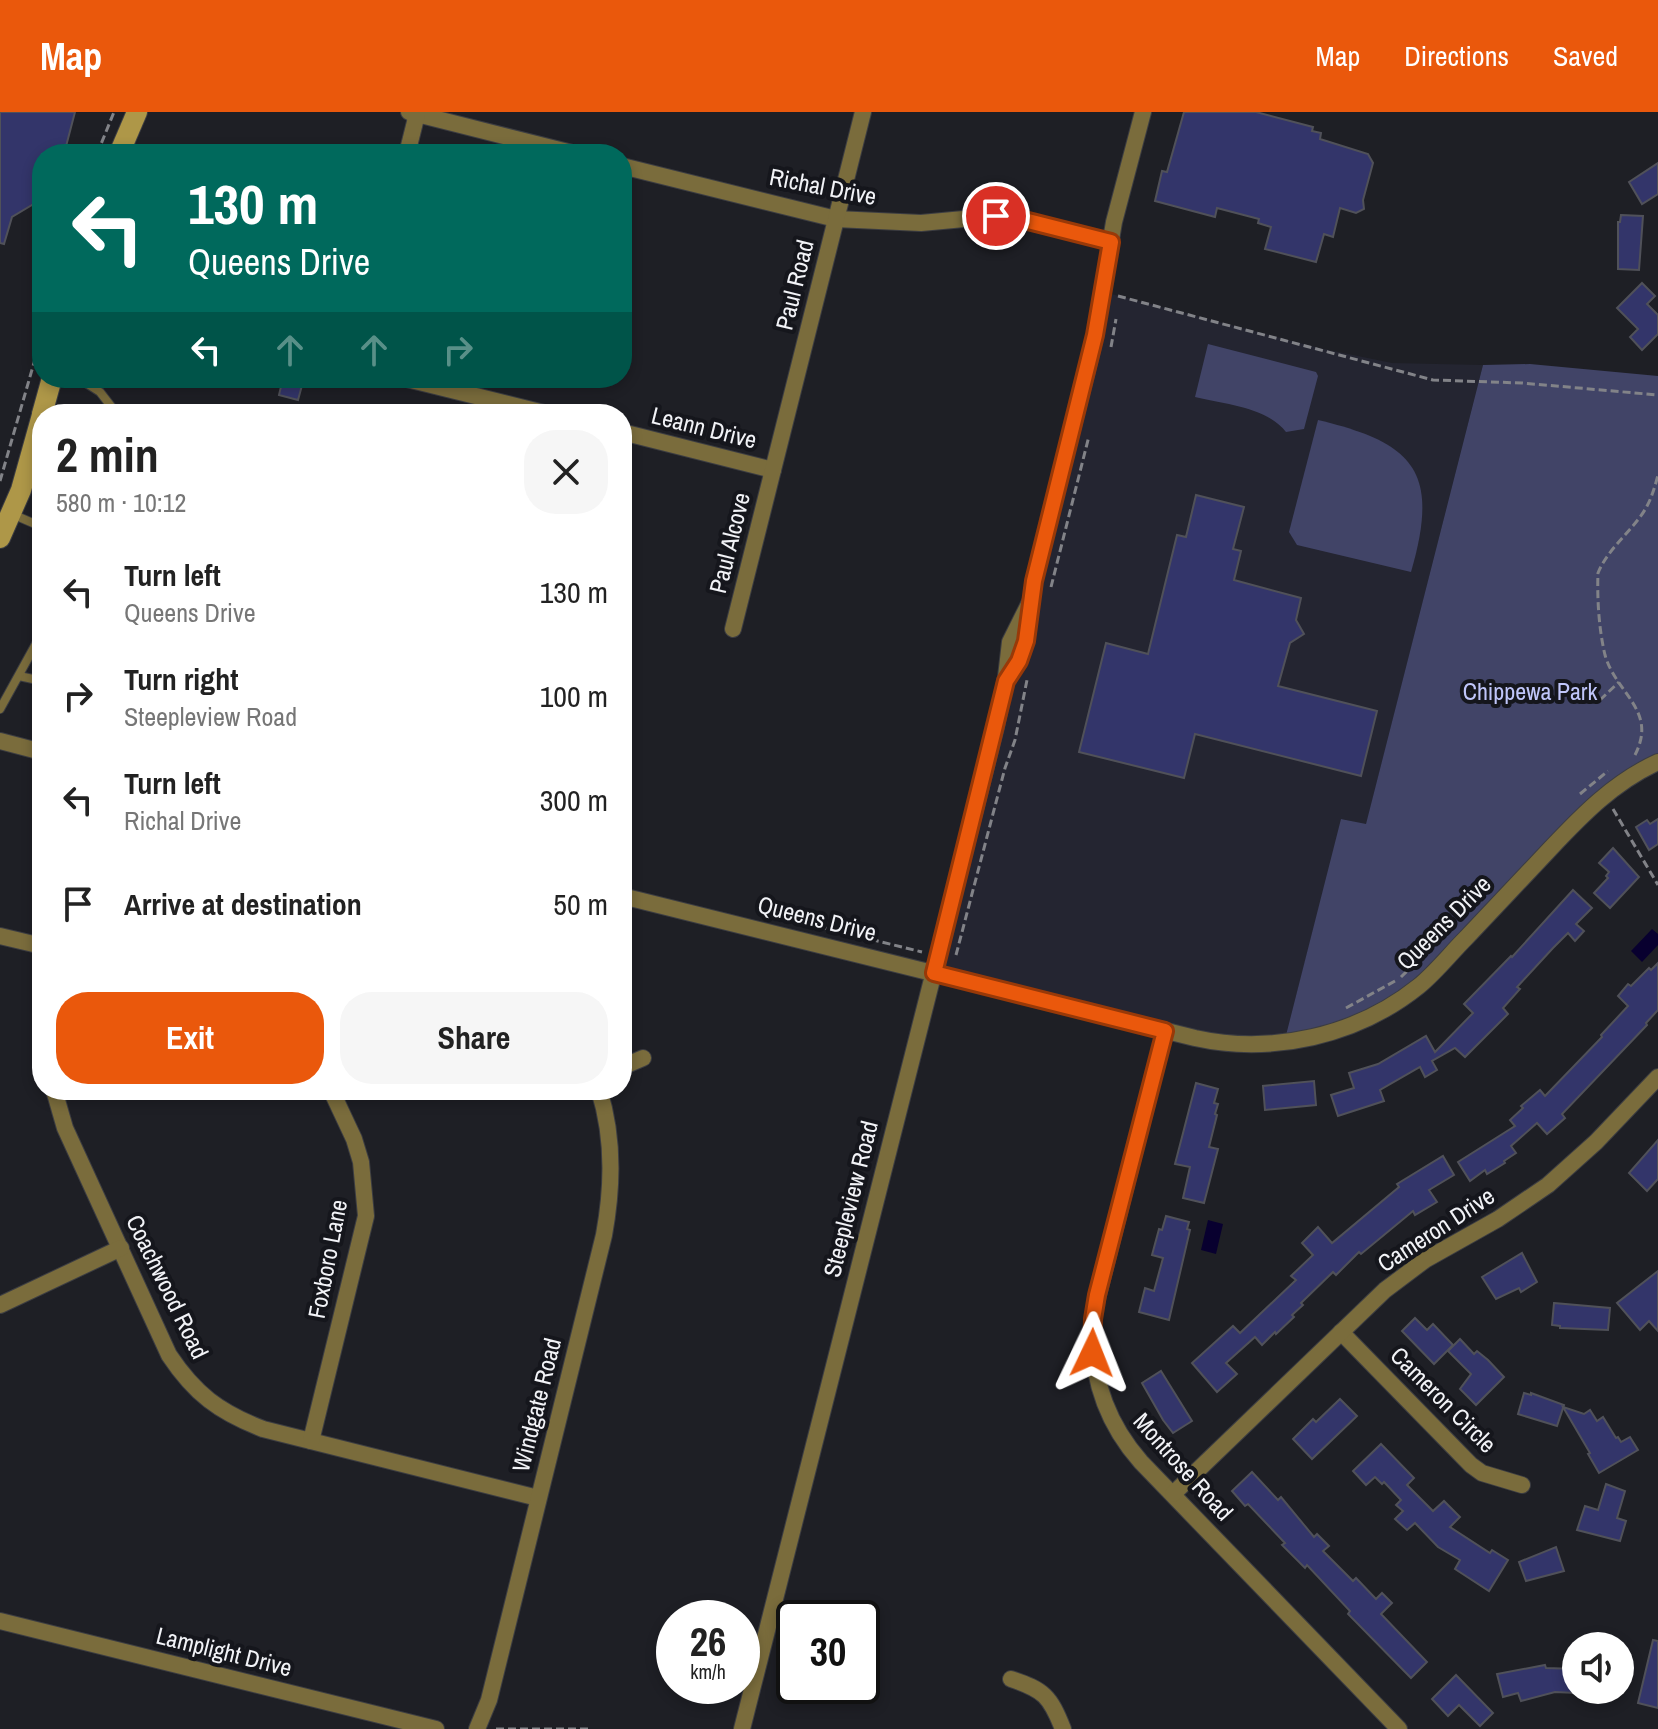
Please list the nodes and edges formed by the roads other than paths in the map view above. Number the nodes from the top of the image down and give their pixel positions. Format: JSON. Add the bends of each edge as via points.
{"nodes":[{"id":1,"x":137,"y":112,"type":"edge"},
{"id":2,"x":863,"y":112,"type":"edge"},
{"id":3,"x":1143,"y":112,"type":"edge"},
{"id":4,"x":413,"y":113,"type":"edge"},
{"id":5,"x":123,"y":144,"type":"edge"},
{"id":6,"x":408,"y":144,"type":"edge"},
{"id":7,"x":536,"y":144,"type":"edge"},
{"id":8,"x":632,"y":168,"type":"edge"},
{"id":9,"x":836,"y":219,"type":"junction"},
{"id":10,"x":1111,"y":242,"type":"junction"},
{"id":11,"x":94,"y":388,"type":"edge"},
{"id":12,"x":443,"y":388,"type":"edge"},
{"id":13,"x":109,"y":404,"type":"edge"},
{"id":14,"x":508,"y":404,"type":"edge"},
{"id":15,"x":632,"y":435,"type":"edge"},
{"id":16,"x":32,"y":452,"type":"edge"},
{"id":17,"x":773,"y":470,"type":"junction"},
{"id":18,"x":11,"y":514,"type":"junction"},
{"id":19,"x":32,"y":523,"type":"edge"},
{"id":20,"x":0,"y":538,"type":"edge"},
{"id":21,"x":733,"y":629,"type":"dead end"},
{"id":22,"x":32,"y":651,"type":"edge"},
{"id":23,"x":19,"y":676,"type":"junction"},
{"id":24,"x":32,"y":679,"type":"edge"},
{"id":25,"x":0,"y":709,"type":"edge"},
{"id":26,"x":0,"y":741,"type":"edge"},
{"id":27,"x":32,"y":749,"type":"edge"},
{"id":28,"x":1658,"y":762,"type":"edge"},
{"id":29,"x":632,"y":898,"type":"edge"},
{"id":30,"x":0,"y":936,"type":"edge"},
{"id":31,"x":32,"y":944,"type":"edge"},
{"id":32,"x":934,"y":973,"type":"junction"},
{"id":33,"x":1165,"y":1031,"type":"junction"},
{"id":34,"x":643,"y":1058,"type":"dead end"},
{"id":35,"x":632,"y":1063,"type":"edge"},
{"id":36,"x":1658,"y":1077,"type":"edge"},
{"id":37,"x":57,"y":1100,"type":"edge"},
{"id":38,"x":336,"y":1100,"type":"edge"},
{"id":39,"x":602,"y":1100,"type":"edge"},
{"id":40,"x":121,"y":1248,"type":"junction"},
{"id":41,"x":0,"y":1305,"type":"edge"},
{"id":42,"x":1341,"y":1332,"type":"junction"},
{"id":43,"x":311,"y":1441,"type":"junction"},
{"id":44,"x":1522,"y":1485,"type":"dead end"},
{"id":45,"x":1173,"y":1494,"type":"junction"},
{"id":46,"x":538,"y":1498,"type":"junction"},
{"id":47,"x":0,"y":1621,"type":"edge"},
{"id":48,"x":1011,"y":1679,"type":"dead end"},
{"id":49,"x":436,"y":1729,"type":"edge"},
{"id":50,"x":477,"y":1729,"type":"edge"},
{"id":51,"x":742,"y":1729,"type":"edge"},
{"id":52,"x":1063,"y":1729,"type":"edge"},
{"id":53,"x":1399,"y":1729,"type":"edge"}],
"edges":[{"from":1,"to":5,"type":"street"},
{"from":2,"to":9,"type":"street","name":"Paul Road"},
{"from":3,"to":10,"type":"street","name":"Steepleview Road"},
{"from":4,"to":6,"type":"street"},
{"from":4,"to":7,"type":"street"},
{"from":8,"to":9,"type":"street","name":"Richal Drive"},
{"from":9,"to":10,"type":"street","name":"Richal Drive","via":[[921,223],[996,216]]},
{"from":9,"to":17,"type":"street","name":"Paul Road"},
{"from":10,"to":32,"type":"street","name":"Steepleview Road","via":[[1095,335],[1030,602],[1011,636],[1006,681]]},
{"from":11,"to":13,"type":"lane"},
{"from":12,"to":14,"type":"street"},
{"from":15,"to":17,"type":"street","name":"Leann Drive"},
{"from":16,"to":18,"type":"street"},
{"from":17,"to":21,"type":"street","name":"Paul Alcove"},
{"from":18,"to":19,"type":"lane"},
{"from":18,"to":20,"type":"street"},
{"from":22,"to":23,"type":"lane"},
{"from":23,"to":24,"type":"lane"},
{"from":23,"to":25,"type":"lane"},
{"from":26,"to":27,"type":"street"},
{"from":28,"to":33,"type":"street","name":"Queens Drive","via":[[1604,795],[1425,980],[1369,1017],[1327,1033],[1265,1045],[1206,1041]]},
{"from":29,"to":32,"type":"street","name":"Queens Drive"},
{"from":30,"to":31,"type":"street"},
{"from":32,"to":33,"type":"street","name":"Queens Drive"},
{"from":32,"to":51,"type":"street","name":"Steepleview Road"},
{"from":33,"to":45,"type":"street","name":"Montrose Road","via":[[1097,1295],[1092,1337],[1097,1381],[1112,1423]]},
{"from":34,"to":35,"type":"street"},
{"from":36,"to":42,"type":"street","name":"Cameron Drive","via":[[1563,1173],[1498,1219],[1425,1260]]},
{"from":37,"to":40,"type":"street","name":"Coachwood Road"},
{"from":38,"to":43,"type":"street","name":"Foxboro Lane","via":[[361,1162],[366,1216]]},
{"from":39,"to":46,"type":"street","name":"Windgate Road","via":[[611,1153],[609,1209]]},
{"from":40,"to":41,"type":"street"},
{"from":40,"to":43,"type":"street","name":"Coachwood Road","via":[[169,1355],[195,1389],[243,1421]]},
{"from":42,"to":44,"type":"street","name":"Cameron Circle","via":[[1471,1465]]},
{"from":42,"to":45,"type":"street","name":"Cameron Drive"},
{"from":43,"to":46,"type":"street","name":"Coachwood Road"},
{"from":45,"to":53,"type":"street","name":"Montrose Road"},
{"from":46,"to":50,"type":"street","name":"Windgate Road","via":[[489,1700]]},
{"from":47,"to":49,"type":"street","name":"Lamplight Drive"},
{"from":48,"to":52,"type":"street","via":[[1037,1688]]}]}
